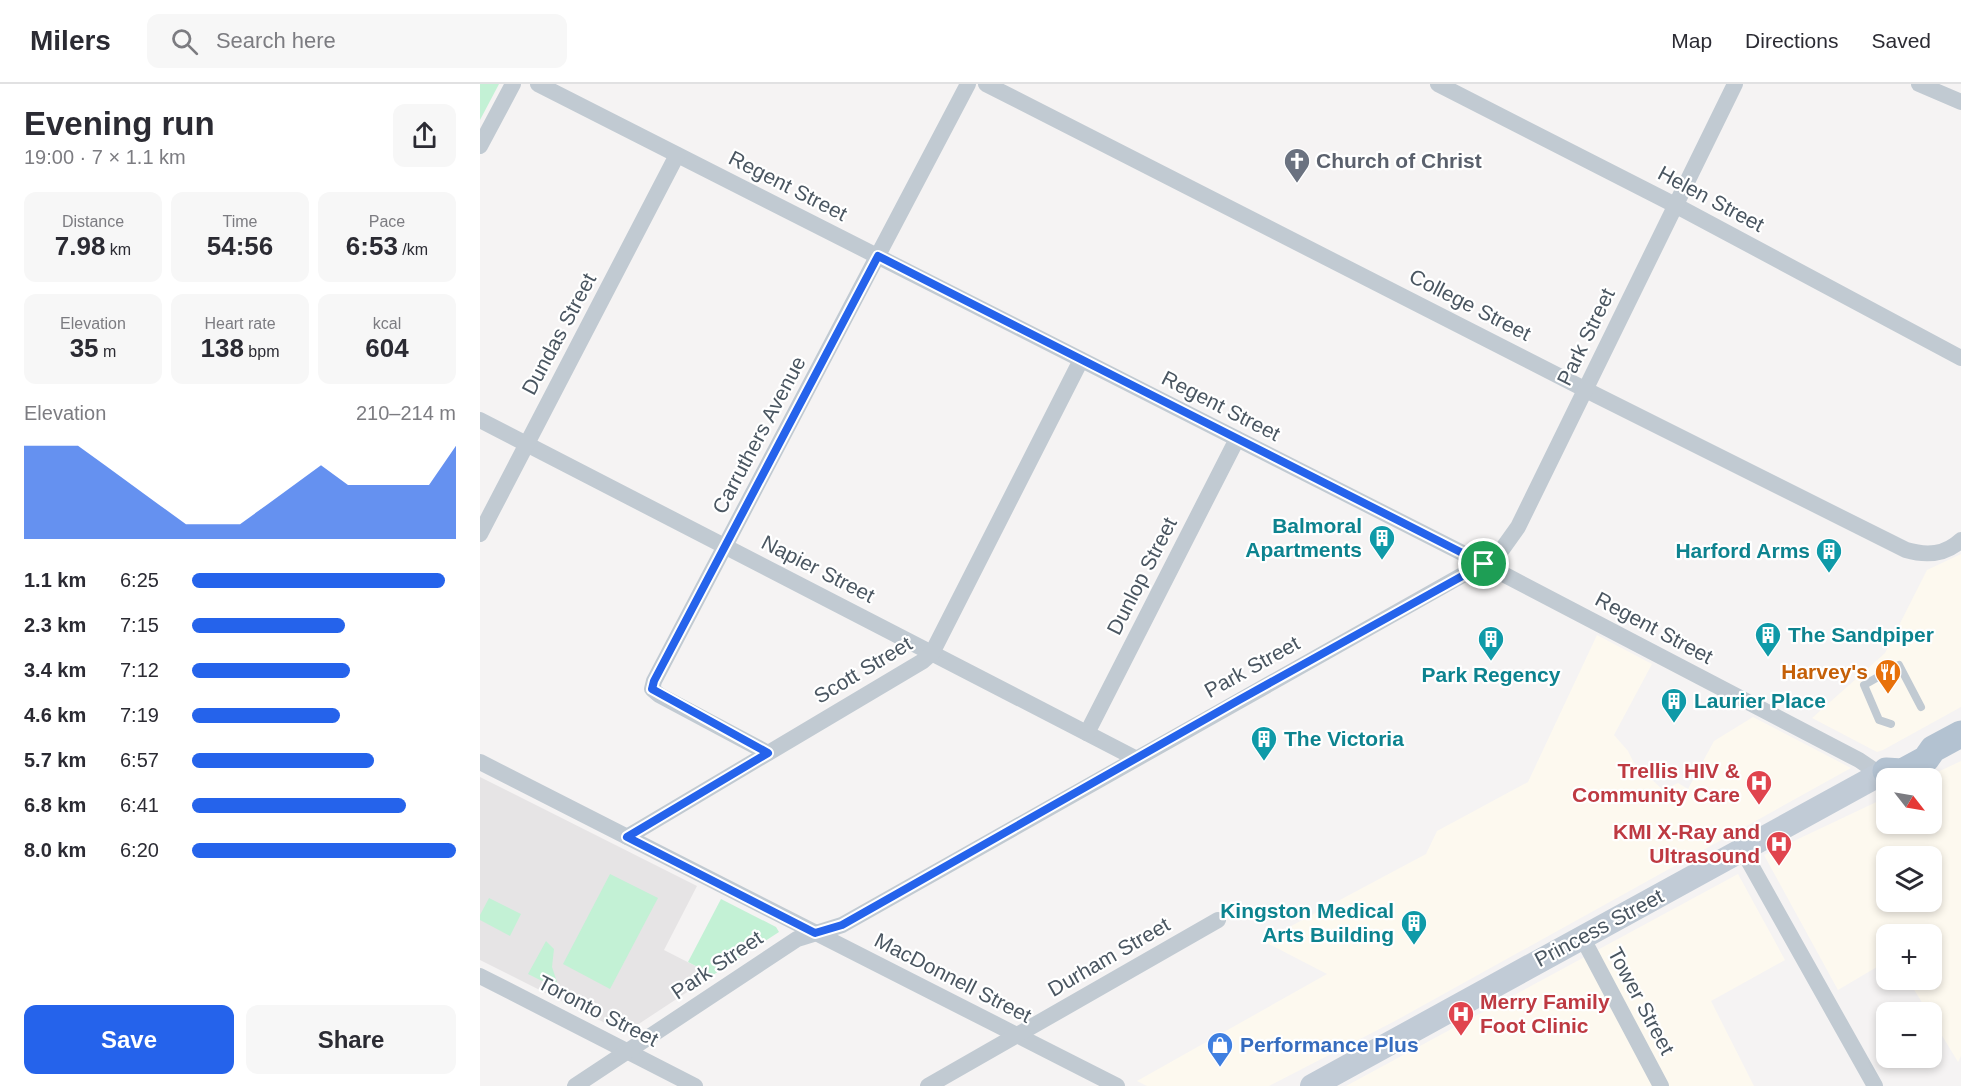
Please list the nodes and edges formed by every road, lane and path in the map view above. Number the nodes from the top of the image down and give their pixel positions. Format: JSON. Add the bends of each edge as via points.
{"nodes":[{"id":1,"x":513,"y":84,"type":"edge"},
{"id":2,"x":538,"y":84,"type":"edge"},
{"id":3,"x":968,"y":84,"type":"edge"},
{"id":4,"x":986,"y":84,"type":"edge"},
{"id":5,"x":1438,"y":84,"type":"edge"},
{"id":6,"x":1735,"y":84,"type":"edge"},
{"id":7,"x":1919,"y":84,"type":"edge"},
{"id":8,"x":1961,"y":102,"type":"edge"},
{"id":9,"x":480,"y":146,"type":"edge"},
{"id":10,"x":677,"y":155,"type":"junction"},
{"id":11,"x":1675,"y":205,"type":"junction"},
{"id":12,"x":878,"y":256,"type":"junction"},
{"id":13,"x":1961,"y":358,"type":"edge"},
{"id":14,"x":1081,"y":360,"type":"junction"},
{"id":15,"x":1585,"y":389,"type":"junction"},
{"id":16,"x":480,"y":420,"type":"edge"},
{"id":17,"x":1237,"y":439,"type":"junction"},
{"id":18,"x":526,"y":444,"type":"junction"},
{"id":19,"x":480,"y":534,"type":"edge"},
{"id":20,"x":1961,"y":540,"type":"edge"},
{"id":21,"x":726,"y":547,"type":"junction"},
{"id":22,"x":1484,"y":564,"type":"junction"},
{"id":23,"x":932,"y":653,"type":"junction"},
{"id":24,"x":1921,"y":707,"type":"dead end"},
{"id":25,"x":1890,"y":724,"type":"dead end"},
{"id":26,"x":1087,"y":733,"type":"junction"},
{"id":27,"x":1961,"y":734,"type":"edge"},
{"id":28,"x":768,"y":753,"type":"junction"},
{"id":29,"x":1135,"y":758,"type":"junction"},
{"id":30,"x":480,"y":762,"type":"edge"},
{"id":31,"x":1889,"y":768,"type":"edge"},
{"id":32,"x":1876,"y":769,"type":"edge"},
{"id":33,"x":1876,"y":777,"type":"edge"},
{"id":34,"x":627,"y":837,"type":"junction"},
{"id":35,"x":1743,"y":851,"type":"junction"},
{"id":36,"x":1218,"y":920,"type":"dead end"},
{"id":37,"x":815,"y":933,"type":"junction"},
{"id":38,"x":1582,"y":937,"type":"junction"},
{"id":39,"x":480,"y":976,"type":"edge"},
{"id":40,"x":1017,"y":1035,"type":"junction"},
{"id":41,"x":628,"y":1051,"type":"junction"},
{"id":42,"x":575,"y":1086,"type":"edge"},
{"id":43,"x":695,"y":1086,"type":"edge"},
{"id":44,"x":928,"y":1086,"type":"edge"},
{"id":45,"x":1117,"y":1086,"type":"edge"},
{"id":46,"x":1312,"y":1086,"type":"edge"},
{"id":47,"x":1661,"y":1086,"type":"edge"},
{"id":48,"x":1875,"y":1086,"type":"edge"}],
"edges":[{"from":1,"to":9,"type":"street"},
{"from":2,"to":10,"type":"street","name":"Regent Street"},
{"from":3,"to":12,"type":"street","name":"Carruthers Avenue"},
{"from":4,"to":15,"type":"street","name":"College Street"},
{"from":5,"to":11,"type":"street","name":"Helen Street"},
{"from":6,"to":11,"type":"street","name":"Park Street"},
{"from":7,"to":8,"type":"street"},
{"from":10,"to":12,"type":"street","name":"Regent Street"},
{"from":10,"to":18,"type":"street","name":"Dundas Street"},
{"from":11,"to":13,"type":"street","name":"Helen Street"},
{"from":11,"to":15,"type":"street","name":"Park Street"},
{"from":12,"to":14,"type":"street","name":"Regent Street"},
{"from":12,"to":21,"type":"street","name":"Carruthers Avenue"},
{"from":14,"to":17,"type":"street","name":"Regent Street"},
{"from":14,"to":23,"type":"street","name":"Scott Street"},
{"from":15,"to":20,"type":"street","name":"College Street","via":[[1906,550],[1937,554]]},
{"from":15,"to":22,"type":"street","name":"Park Street","via":[[1518,527],[1498,555]]},
{"from":16,"to":18,"type":"street","name":"Napier Street"},
{"from":17,"to":22,"type":"street","name":"Regent Street"},
{"from":17,"to":26,"type":"street","name":"Dunlop Street"},
{"from":18,"to":19,"type":"street","name":"Dundas Street"},
{"from":18,"to":21,"type":"street","name":"Napier Street"},
{"from":21,"to":23,"type":"street","name":"Napier Street"},
{"from":21,"to":28,"type":"street","name":"Carruthers Avenue","via":[[652,689]]},
{"from":22,"to":29,"type":"street","name":"Park Street"},
{"from":22,"to":32,"type":"street","name":"Regent Street"},
{"from":23,"to":26,"type":"street","name":"Napier Street"},
{"from":23,"to":28,"type":"street","name":"Scott Street"},
{"from":24,"to":25,"type":"lane","via":[[1899,665],[1864,685],[1879,720]]},
{"from":26,"to":29,"type":"street","name":"Napier Street"},
{"from":27,"to":31,"type":"main road","name":"Princess Street","via":[[1933,749],[1916,748]]},
{"from":28,"to":34,"type":"street","name":"Scott Street"},
{"from":29,"to":37,"type":"street","name":"Park Street","via":[[842,925]]},
{"from":30,"to":34,"type":"street","name":"MacDonnell Street"},
{"from":33,"to":35,"type":"main road","name":"Princess Street"},
{"from":34,"to":37,"type":"street","name":"MacDonnell Street"},
{"from":35,"to":38,"type":"main road","name":"Princess Street"},
{"from":35,"to":48,"type":"street"},
{"from":36,"to":40,"type":"street","name":"Durham Street"},
{"from":37,"to":40,"type":"street","name":"MacDonnell Street"},
{"from":37,"to":41,"type":"street","name":"Park Street","via":[[797,939]]},
{"from":38,"to":46,"type":"main road","name":"Princess Street"},
{"from":38,"to":47,"type":"street","name":"Tower Street"},
{"from":39,"to":41,"type":"street","name":"Toronto Street"},
{"from":40,"to":44,"type":"street","name":"Durham Street"},
{"from":40,"to":45,"type":"street","name":"MacDonnell Street"},
{"from":41,"to":42,"type":"street","name":"Park Street"},
{"from":41,"to":43,"type":"street","name":"Toronto Street"}]}
